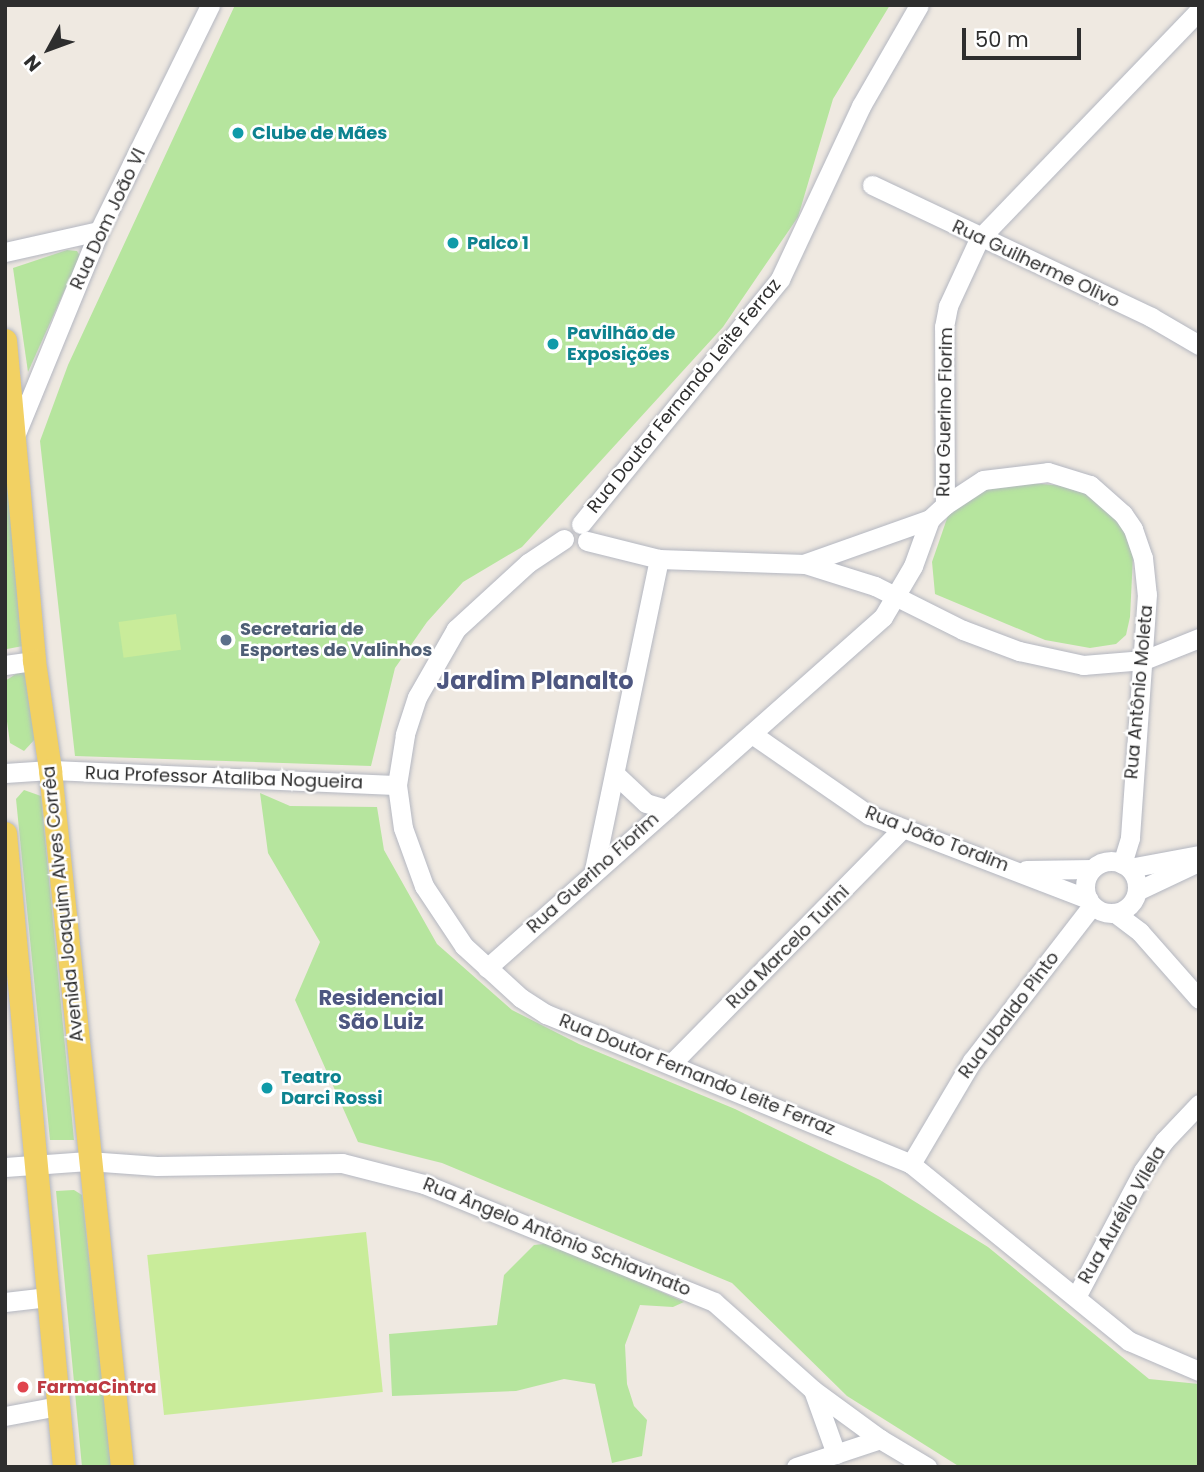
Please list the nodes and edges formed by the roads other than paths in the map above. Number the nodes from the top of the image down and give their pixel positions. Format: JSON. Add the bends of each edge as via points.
{"nodes":[{"id":1,"x":210,"y":5,"type":"edge"},
{"id":2,"x":919,"y":5,"type":"edge"},
{"id":3,"x":1199,"y":9,"type":"edge"},
{"id":4,"x":872,"y":186,"type":"dead end"},
{"id":5,"x":99,"y":232,"type":"junction"},
{"id":6,"x":979,"y":239,"type":"junction"},
{"id":7,"x":5,"y":252,"type":"edge"},
{"id":8,"x":5,"y":341,"type":"edge"},
{"id":9,"x":1199,"y":345,"type":"edge"},
{"id":10,"x":15,"y":436,"type":"junction"},
{"id":11,"x":945,"y":505,"type":"junction"},
{"id":12,"x":930,"y":519,"type":"junction"},
{"id":13,"x":584,"y":533,"type":"junction"},
{"id":14,"x":659,"y":558,"type":"junction"},
{"id":15,"x":805,"y":564,"type":"junction"},
{"id":16,"x":897,"y":595,"type":"junction"},
{"id":17,"x":1199,"y":638,"type":"edge"},
{"id":18,"x":1144,"y":660,"type":"junction"},
{"id":19,"x":34,"y":661,"type":"junction"},
{"id":20,"x":5,"y":665,"type":"edge"},
{"id":21,"x":752,"y":734,"type":"junction"},
{"id":22,"x":50,"y":770,"type":"junction"},
{"id":23,"x":5,"y":773,"type":"edge"},
{"id":24,"x":615,"y":774,"type":"junction"},
{"id":25,"x":397,"y":785,"type":"junction"},
{"id":26,"x":666,"y":809,"type":"junction"},
{"id":27,"x":902,"y":829,"type":"junction"},
{"id":28,"x":5,"y":833,"type":"edge"},
{"id":29,"x":1199,"y":855,"type":"edge"},
{"id":30,"x":1199,"y":861,"type":"edge"},
{"id":31,"x":1126,"y":866,"type":"junction"},
{"id":32,"x":1092,"y":869,"type":"junction"},
{"id":33,"x":594,"y":870,"type":"junction"},
{"id":34,"x":1019,"y":870,"type":"junction"},
{"id":35,"x":1137,"y":891,"type":"junction"},
{"id":36,"x":1090,"y":903,"type":"junction"},
{"id":37,"x":1115,"y":913,"type":"junction"},
{"id":38,"x":487,"y":968,"type":"junction"},
{"id":39,"x":1199,"y":999,"type":"edge"},
{"id":40,"x":672,"y":1063,"type":"junction"},
{"id":41,"x":1199,"y":1104,"type":"edge"},
{"id":42,"x":88,"y":1161,"type":"junction"},
{"id":43,"x":34,"y":1163,"type":"junction"},
{"id":44,"x":911,"y":1164,"type":"junction"},
{"id":45,"x":5,"y":1167,"type":"edge"},
{"id":46,"x":48,"y":1297,"type":"junction"},
{"id":47,"x":1076,"y":1297,"type":"junction"},
{"id":48,"x":5,"y":1302,"type":"edge"},
{"id":49,"x":1199,"y":1371,"type":"edge"},
{"id":50,"x":813,"y":1390,"type":"junction"},
{"id":51,"x":58,"y":1406,"type":"junction"},
{"id":52,"x":5,"y":1416,"type":"edge"},
{"id":53,"x":880,"y":1439,"type":"junction"},
{"id":54,"x":836,"y":1454,"type":"junction"},
{"id":55,"x":64,"y":1467,"type":"edge"},
{"id":56,"x":122,"y":1467,"type":"edge"},
{"id":57,"x":796,"y":1467,"type":"edge"},
{"id":58,"x":927,"y":1467,"type":"edge"}],
"edges":[{"from":1,"to":5,"type":"street","name":"Rua Dom João VI"},
{"from":2,"to":13,"type":"street","name":"Rua Doutor Fernando Leite Ferraz","via":[[860,106],[780,279]]},
{"from":3,"to":6,"type":"street","name":"Rua Guerino Fiorim"},
{"from":4,"to":6,"type":"street","name":"Rua Guilherme Olivo"},
{"from":5,"to":7,"type":"street"},
{"from":5,"to":10,"type":"street","name":"Rua Dom João VI"},
{"from":6,"to":9,"type":"street","name":"Rua Guilherme Olivo","via":[[1151,317]]},
{"from":6,"to":11,"type":"street","name":"Rua Guerino Fiorim","via":[[948,306],[944,327]]},
{"from":8,"to":10,"type":"main road","name":"Avenida Joaquim Alves Corrêa"},
{"from":10,"to":19,"type":"main road","name":"Avenida Joaquim Alves Corrêa"},
{"from":11,"to":12,"type":"street","name":"Rua Guerino Fiorim"},
{"from":11,"to":18,"type":"street","name":"Rua Antônio Moleta","via":[[969,486],[998,476],[1048,472],[1090,485],[1123,514],[1143,558],[1147,594]]},
{"from":12,"to":15,"type":"street"},
{"from":12,"to":16,"type":"street","name":"Rua Guerino Fiorim"},
{"from":13,"to":14,"type":"street"},
{"from":13,"to":25,"type":"street","name":"Rua Doutor Fernando Leite Ferraz","via":[[567,528],[564,539],[528,563],[456,629],[417,697]]},
{"from":14,"to":15,"type":"street"},
{"from":14,"to":24,"type":"street"},
{"from":15,"to":16,"type":"street"},
{"from":16,"to":18,"type":"street","via":[[963,630],[1019,651],[1083,665]]},
{"from":16,"to":21,"type":"street","name":"Rua Guerino Fiorim","via":[[883,617]]},
{"from":17,"to":18,"type":"street"},
{"from":18,"to":31,"type":"street","name":"Rua Antônio Moleta"},
{"from":19,"to":20,"type":"street"},
{"from":19,"to":22,"type":"main road","name":"Avenida Joaquim Alves Corrêa"},
{"from":21,"to":26,"type":"street","name":"Rua Guerino Fiorim"},
{"from":21,"to":27,"type":"street","name":"Rua João Tordim","via":[[821,785]]},
{"from":22,"to":23,"type":"street","name":"Rua Professor Ataliba Nogueira"},
{"from":22,"to":25,"type":"street","name":"Rua Professor Ataliba Nogueira"},
{"from":22,"to":42,"type":"main road","name":"Avenida Joaquim Alves Corrêa"},
{"from":24,"to":26,"type":"street","via":[[646,803]]},
{"from":24,"to":33,"type":"street"},
{"from":25,"to":38,"type":"street","name":"Rua Doutor Fernando Leite Ferraz","via":[[403,828],[424,886],[464,946]]},
{"from":26,"to":33,"type":"street","name":"Rua Guerino Fiorim"},
{"from":27,"to":34,"type":"street","name":"Rua João Tordim"},
{"from":27,"to":40,"type":"street","name":"Rua Marcelo Turini"},
{"from":28,"to":43,"type":"main road"},
{"from":29,"to":31,"type":"street"},
{"from":30,"to":35,"type":"street"},
{"from":31,"to":32,"type":"street","via":[[1106,861]]},
{"from":31,"to":35,"type":"street"},
{"from":32,"to":34,"type":"street","name":"Rua João Tordim"},
{"from":32,"to":36,"type":"street","via":[[1084,883]]},
{"from":33,"to":38,"type":"street","name":"Rua Guerino Fiorim"},
{"from":34,"to":36,"type":"street","name":"Rua João Tordim"},
{"from":35,"to":37,"type":"street","via":[[1130,905]]},
{"from":36,"to":37,"type":"street"},
{"from":36,"to":44,"type":"street","name":"Rua Ubaldo Pinto","via":[[972,1061]]},
{"from":37,"to":39,"type":"street","via":[[1147,940]]},
{"from":38,"to":40,"type":"street","name":"Rua Doutor Fernando Leite Ferraz","via":[[546,1014]]},
{"from":40,"to":44,"type":"street","name":"Rua Doutor Fernando Leite Ferraz"},
{"from":41,"to":47,"type":"street","name":"Rua Aurélio Vilela","via":[[1171,1132],[1143,1171]]},
{"from":42,"to":43,"type":"street","name":"Rua Ângelo Antônio Schiavinato"},
{"from":42,"to":50,"type":"street","name":"Rua Ângelo Antônio Schiavinato","via":[[175,1166],[342,1163],[424,1184],[714,1302],[734,1314]]},
{"from":42,"to":56,"type":"main road","name":"Avenida Joaquim Alves Corrêa"},
{"from":43,"to":45,"type":"street","name":"Rua Ângelo Antônio Schiavinato"},
{"from":43,"to":46,"type":"main road"},
{"from":44,"to":47,"type":"street","name":"Rua Doutor Fernando Leite Ferraz"},
{"from":46,"to":48,"type":"street"},
{"from":46,"to":51,"type":"main road"},
{"from":47,"to":49,"type":"street","name":"Rua Doutor Fernando Leite Ferraz","via":[[1129,1341]]},
{"from":50,"to":53,"type":"street","name":"Rua Ângelo Antônio Schiavinato"},
{"from":50,"to":54,"type":"street"},
{"from":51,"to":52,"type":"street"},
{"from":51,"to":55,"type":"main road"},
{"from":53,"to":54,"type":"street"},
{"from":53,"to":58,"type":"street","name":"Rua Ângelo Antônio Schiavinato"},
{"from":54,"to":57,"type":"street"}]}
